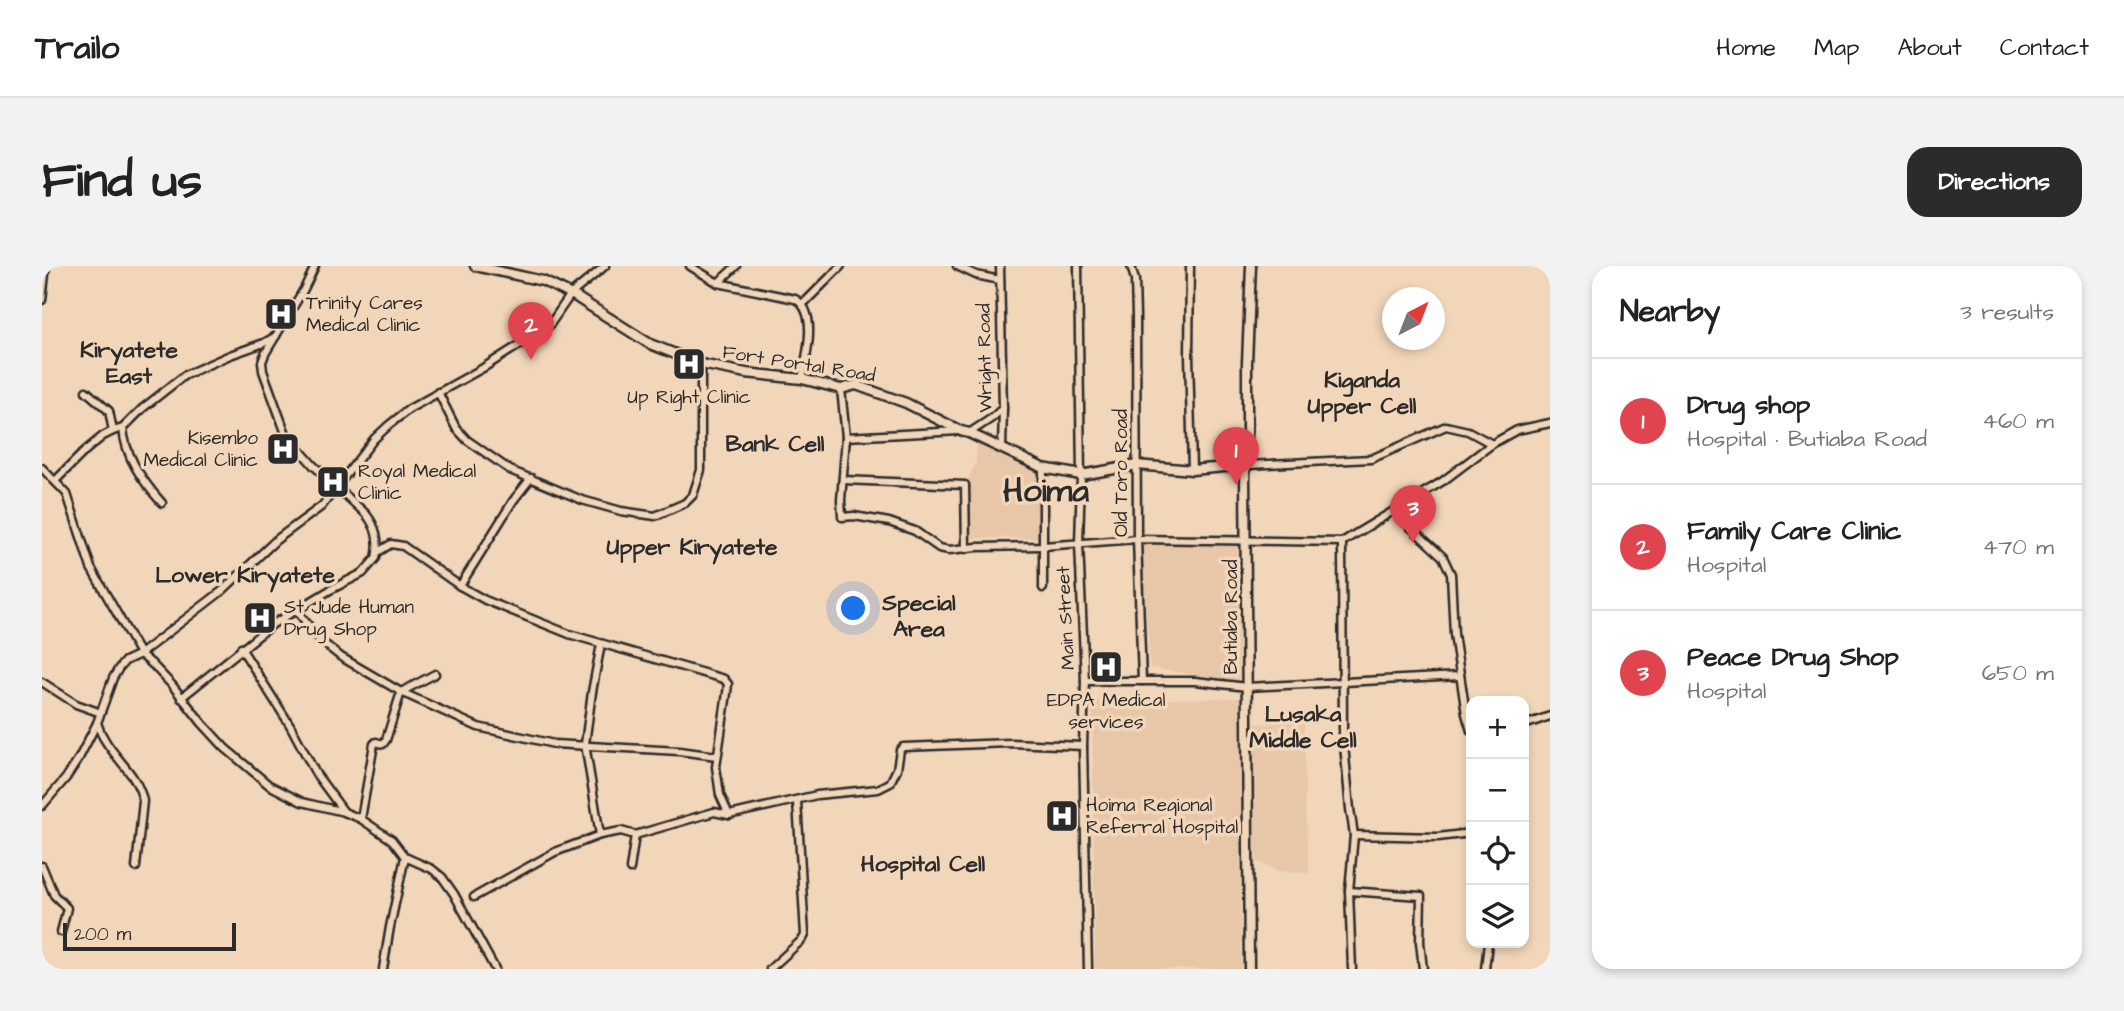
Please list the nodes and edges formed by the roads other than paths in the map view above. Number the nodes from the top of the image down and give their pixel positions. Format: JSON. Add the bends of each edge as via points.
{"nodes":[{"id":1,"x":47,"y":266,"type":"edge"},
{"id":2,"x":315,"y":266,"type":"edge"},
{"id":3,"x":475,"y":266,"type":"edge"},
{"id":4,"x":605,"y":266,"type":"edge"},
{"id":5,"x":690,"y":266,"type":"edge"},
{"id":6,"x":736,"y":266,"type":"edge"},
{"id":7,"x":841,"y":266,"type":"edge"},
{"id":8,"x":957,"y":266,"type":"edge"},
{"id":9,"x":1000,"y":266,"type":"edge"},
{"id":10,"x":1078,"y":266,"type":"edge"},
{"id":11,"x":1132,"y":266,"type":"edge"},
{"id":12,"x":1190,"y":266,"type":"edge"},
{"id":13,"x":1251,"y":266,"type":"edge"},
{"id":14,"x":1000,"y":280,"type":"junction"},
{"id":15,"x":718,"y":283,"type":"junction"},
{"id":16,"x":571,"y":295,"type":"junction"},
{"id":17,"x":42,"y":300,"type":"edge"},
{"id":18,"x":803,"y":304,"type":"junction"},
{"id":19,"x":278,"y":335,"type":"junction"},
{"id":20,"x":701,"y":364,"type":"junction"},
{"id":21,"x":802,"y":379,"type":"junction"},
{"id":22,"x":841,"y":389,"type":"junction"},
{"id":23,"x":86,"y":391,"type":"dead end"},
{"id":24,"x":438,"y":392,"type":"junction"},
{"id":25,"x":1003,"y":408,"type":"junction"},
{"id":26,"x":1550,"y":423,"type":"edge"},
{"id":27,"x":123,"y":428,"type":"junction"},
{"id":28,"x":113,"y":430,"type":"junction"},
{"id":29,"x":965,"y":432,"type":"junction"},
{"id":30,"x":846,"y":437,"type":"junction"},
{"id":31,"x":1492,"y":444,"type":"junction"},
{"id":32,"x":1002,"y":449,"type":"junction"},
{"id":33,"x":1137,"y":465,"type":"junction"},
{"id":34,"x":1247,"y":465,"type":"junction"},
{"id":35,"x":42,"y":468,"type":"edge"},
{"id":36,"x":1043,"y":468,"type":"junction"},
{"id":37,"x":1192,"y":470,"type":"junction"},
{"id":38,"x":1081,"y":475,"type":"junction"},
{"id":39,"x":531,"y":478,"type":"junction"},
{"id":40,"x":843,"y":480,"type":"junction"},
{"id":41,"x":55,"y":481,"type":"junction"},
{"id":42,"x":336,"y":489,"type":"junction"},
{"id":43,"x":163,"y":503,"type":"dead end"},
{"id":44,"x":1397,"y":510,"type":"junction"},
{"id":45,"x":1137,"y":539,"type":"junction"},
{"id":46,"x":1246,"y":540,"type":"junction"},
{"id":47,"x":1342,"y":542,"type":"junction"},
{"id":48,"x":1079,"y":544,"type":"junction"},
{"id":49,"x":1043,"y":546,"type":"junction"},
{"id":50,"x":967,"y":549,"type":"junction"},
{"id":51,"x":378,"y":552,"type":"junction"},
{"id":52,"x":460,"y":586,"type":"junction"},
{"id":53,"x":1043,"y":589,"type":"dead end"},
{"id":54,"x":297,"y":611,"type":"junction"},
{"id":55,"x":601,"y":644,"type":"junction"},
{"id":56,"x":241,"y":648,"type":"junction"},
{"id":57,"x":139,"y":654,"type":"junction"},
{"id":58,"x":435,"y":674,"type":"dead end"},
{"id":59,"x":1460,"y":676,"type":"junction"},
{"id":60,"x":1085,"y":681,"type":"junction"},
{"id":61,"x":1142,"y":681,"type":"junction"},
{"id":62,"x":42,"y":682,"type":"edge"},
{"id":63,"x":1343,"y":682,"type":"junction"},
{"id":64,"x":1247,"y":687,"type":"junction"},
{"id":65,"x":401,"y":692,"type":"junction"},
{"id":66,"x":181,"y":698,"type":"junction"},
{"id":67,"x":1466,"y":706,"type":"edge"},
{"id":68,"x":101,"y":713,"type":"junction"},
{"id":69,"x":1550,"y":716,"type":"edge"},
{"id":70,"x":97,"y":723,"type":"junction"},
{"id":71,"x":1529,"y":723,"type":"edge"},
{"id":72,"x":585,"y":744,"type":"junction"},
{"id":73,"x":1083,"y":746,"type":"junction"},
{"id":74,"x":717,"y":756,"type":"junction"},
{"id":75,"x":797,"y":801,"type":"junction"},
{"id":76,"x":42,"y":806,"type":"edge"},
{"id":77,"x":344,"y":812,"type":"junction"},
{"id":78,"x":729,"y":815,"type":"junction"},
{"id":79,"x":361,"y":819,"type":"junction"},
{"id":80,"x":1466,"y":834,"type":"edge"},
{"id":81,"x":600,"y":835,"type":"junction"},
{"id":82,"x":635,"y":835,"type":"junction"},
{"id":83,"x":1354,"y":835,"type":"junction"},
{"id":84,"x":405,"y":857,"type":"junction"},
{"id":85,"x":42,"y":866,"type":"edge"},
{"id":86,"x":136,"y":867,"type":"dead end"},
{"id":87,"x":630,"y":870,"type":"dead end"},
{"id":88,"x":1349,"y":891,"type":"junction"},
{"id":89,"x":474,"y":897,"type":"dead end"},
{"id":90,"x":61,"y":932,"type":"dead end"},
{"id":91,"x":1487,"y":948,"type":"edge"},
{"id":92,"x":383,"y":969,"type":"edge"},
{"id":93,"x":495,"y":969,"type":"edge"},
{"id":94,"x":770,"y":969,"type":"edge"},
{"id":95,"x":1088,"y":969,"type":"edge"},
{"id":96,"x":1249,"y":969,"type":"edge"},
{"id":97,"x":1352,"y":969,"type":"edge"},
{"id":98,"x":1423,"y":969,"type":"edge"},
{"id":99,"x":1485,"y":969,"type":"edge"}],
"edges":[{"from":1,"to":17,"type":"street"},
{"from":2,"to":19,"type":"street"},
{"from":3,"to":16,"type":"main road","name":"Fort Portal Road","via":[[532,278]]},
{"from":4,"to":16,"type":"street"},
{"from":5,"to":15,"type":"street"},
{"from":6,"to":15,"type":"street"},
{"from":7,"to":18,"type":"street"},
{"from":8,"to":14,"type":"street"},
{"from":9,"to":14,"type":"street","name":"Wright Road"},
{"from":10,"to":38,"type":"street","name":"Main Street"},
{"from":11,"to":33,"type":"street","name":"Old Toro Road"},
{"from":12,"to":37,"type":"street"},
{"from":13,"to":34,"type":"main road","name":"Butiaba Road"},
{"from":14,"to":25,"type":"street","name":"Wright Road"},
{"from":15,"to":18,"type":"street"},
{"from":16,"to":20,"type":"main road","name":"Fort Portal Road","via":[[642,339]]},
{"from":16,"to":24,"type":"street","via":[[549,326]]},
{"from":18,"to":21,"type":"street","via":[[809,330]]},
{"from":19,"to":27,"type":"street","via":[[185,375]]},
{"from":19,"to":42,"type":"street","via":[[262,362],[273,400],[286,434]]},
{"from":20,"to":21,"type":"main road","name":"Fort Portal Road"},
{"from":20,"to":39,"type":"street","via":[[701,470],[693,495],[685,503],[655,516],[621,511]]},
{"from":21,"to":22,"type":"main road","name":"Fort Portal Road"},
{"from":22,"to":29,"type":"main road","name":"Fort Portal Road","via":[[856,385],[882,393]]},
{"from":22,"to":30,"type":"street"},
{"from":23,"to":28,"type":"street","via":[[108,411]]},
{"from":24,"to":39,"type":"street","via":[[467,440],[510,470]]},
{"from":24,"to":42,"type":"street","via":[[374,439]]},
{"from":25,"to":29,"type":"street"},
{"from":25,"to":32,"type":"street","name":"Wright Road"},
{"from":26,"to":31,"type":"street","via":[[1517,430]]},
{"from":27,"to":28,"type":"street"},
{"from":27,"to":43,"type":"street","via":[[125,447],[148,488]]},
{"from":28,"to":41,"type":"street"},
{"from":29,"to":30,"type":"street"},
{"from":29,"to":32,"type":"main road","name":"Fort Portal Road"},
{"from":30,"to":40,"type":"street"},
{"from":31,"to":34,"type":"street","via":[[1446,426],[1371,459]]},
{"from":31,"to":44,"type":"street"},
{"from":32,"to":36,"type":"main road","name":"Fort Portal Road"},
{"from":33,"to":37,"type":"main road"},
{"from":33,"to":38,"type":"main road"},
{"from":33,"to":45,"type":"street","name":"Old Toro Road"},
{"from":34,"to":37,"type":"main road"},
{"from":34,"to":46,"type":"main road","name":"Butiaba Road"},
{"from":35,"to":41,"type":"street"},
{"from":36,"to":38,"type":"main road","name":"Fort Portal Road"},
{"from":36,"to":49,"type":"street"},
{"from":38,"to":48,"type":"street","name":"Main Street"},
{"from":39,"to":52,"type":"street"},
{"from":40,"to":50,"type":"street","via":[[842,517],[889,522],[915,531],[939,548]]},
{"from":40,"to":50,"type":"street","via":[[965,485]]},
{"from":41,"to":57,"type":"street","via":[[66,494],[91,568]]},
{"from":42,"to":51,"type":"street","via":[[372,521]]},
{"from":42,"to":57,"type":"street","via":[[222,591]]},
{"from":44,"to":47,"type":"street"},
{"from":44,"to":59,"type":"street","via":[[1443,557],[1451,574]]},
{"from":45,"to":46,"type":"street"},
{"from":45,"to":48,"type":"street"},
{"from":45,"to":61,"type":"street","name":"Old Toro Road"},
{"from":46,"to":47,"type":"street"},
{"from":46,"to":64,"type":"main road","name":"Butiaba Road"},
{"from":47,"to":63,"type":"street"},
{"from":48,"to":49,"type":"street"},
{"from":48,"to":60,"type":"street","name":"Main Street"},
{"from":49,"to":50,"type":"street"},
{"from":49,"to":53,"type":"street"},
{"from":51,"to":52,"type":"street","via":[[391,544],[403,546]]},
{"from":51,"to":54,"type":"street","via":[[363,573]]},
{"from":52,"to":55,"type":"street"},
{"from":54,"to":56,"type":"street"},
{"from":54,"to":65,"type":"street","via":[[341,657]]},
{"from":55,"to":72,"type":"street"},
{"from":55,"to":74,"type":"street","via":[[724,679],[727,693]]},
{"from":56,"to":66,"type":"street"},
{"from":56,"to":77,"type":"street","via":[[316,774]]},
{"from":57,"to":66,"type":"street"},
{"from":57,"to":68,"type":"street","via":[[119,668]]},
{"from":58,"to":65,"type":"street"},
{"from":59,"to":63,"type":"street"},
{"from":59,"to":67,"type":"street"},
{"from":60,"to":61,"type":"street"},
{"from":60,"to":73,"type":"street","name":"Main Street"},
{"from":61,"to":64,"type":"street"},
{"from":62,"to":68,"type":"street","via":[[76,704]]},
{"from":63,"to":64,"type":"street"},
{"from":63,"to":83,"type":"street","via":[[1343,734]]},
{"from":64,"to":96,"type":"main road","name":"Butiaba Road"},
{"from":65,"to":72,"type":"street","via":[[478,727],[554,744]]},
{"from":65,"to":79,"type":"street","via":[[386,740],[373,746]]},
{"from":66,"to":77,"type":"street","via":[[225,748],[269,785],[302,802]]},
{"from":68,"to":70,"type":"street"},
{"from":69,"to":71,"type":"street"},
{"from":70,"to":76,"type":"street","via":[[66,778]]},
{"from":70,"to":86,"type":"street","via":[[141,793]]},
{"from":72,"to":74,"type":"street"},
{"from":72,"to":81,"type":"street"},
{"from":73,"to":75,"type":"street","via":[[904,747],[890,783],[878,789]]},
{"from":73,"to":95,"type":"street","name":"Main Street"},
{"from":74,"to":78,"type":"street","via":[[720,795]]},
{"from":75,"to":78,"type":"street"},
{"from":75,"to":94,"type":"street","via":[[804,935]]},
{"from":77,"to":79,"type":"street"},
{"from":78,"to":82,"type":"street","via":[[714,812]]},
{"from":79,"to":84,"type":"street","via":[[392,840]]},
{"from":80,"to":83,"type":"street"},
{"from":81,"to":82,"type":"street","via":[[621,831]]},
{"from":81,"to":89,"type":"street","via":[[555,852]]},
{"from":82,"to":87,"type":"street"},
{"from":83,"to":88,"type":"street"},
{"from":84,"to":92,"type":"street"},
{"from":84,"to":93,"type":"street","via":[[442,877]]},
{"from":85,"to":90,"type":"street","via":[[54,895],[67,908]]},
{"from":88,"to":97,"type":"street"},
{"from":88,"to":98,"type":"street","via":[[1421,896]]},
{"from":91,"to":99,"type":"street"}]}
